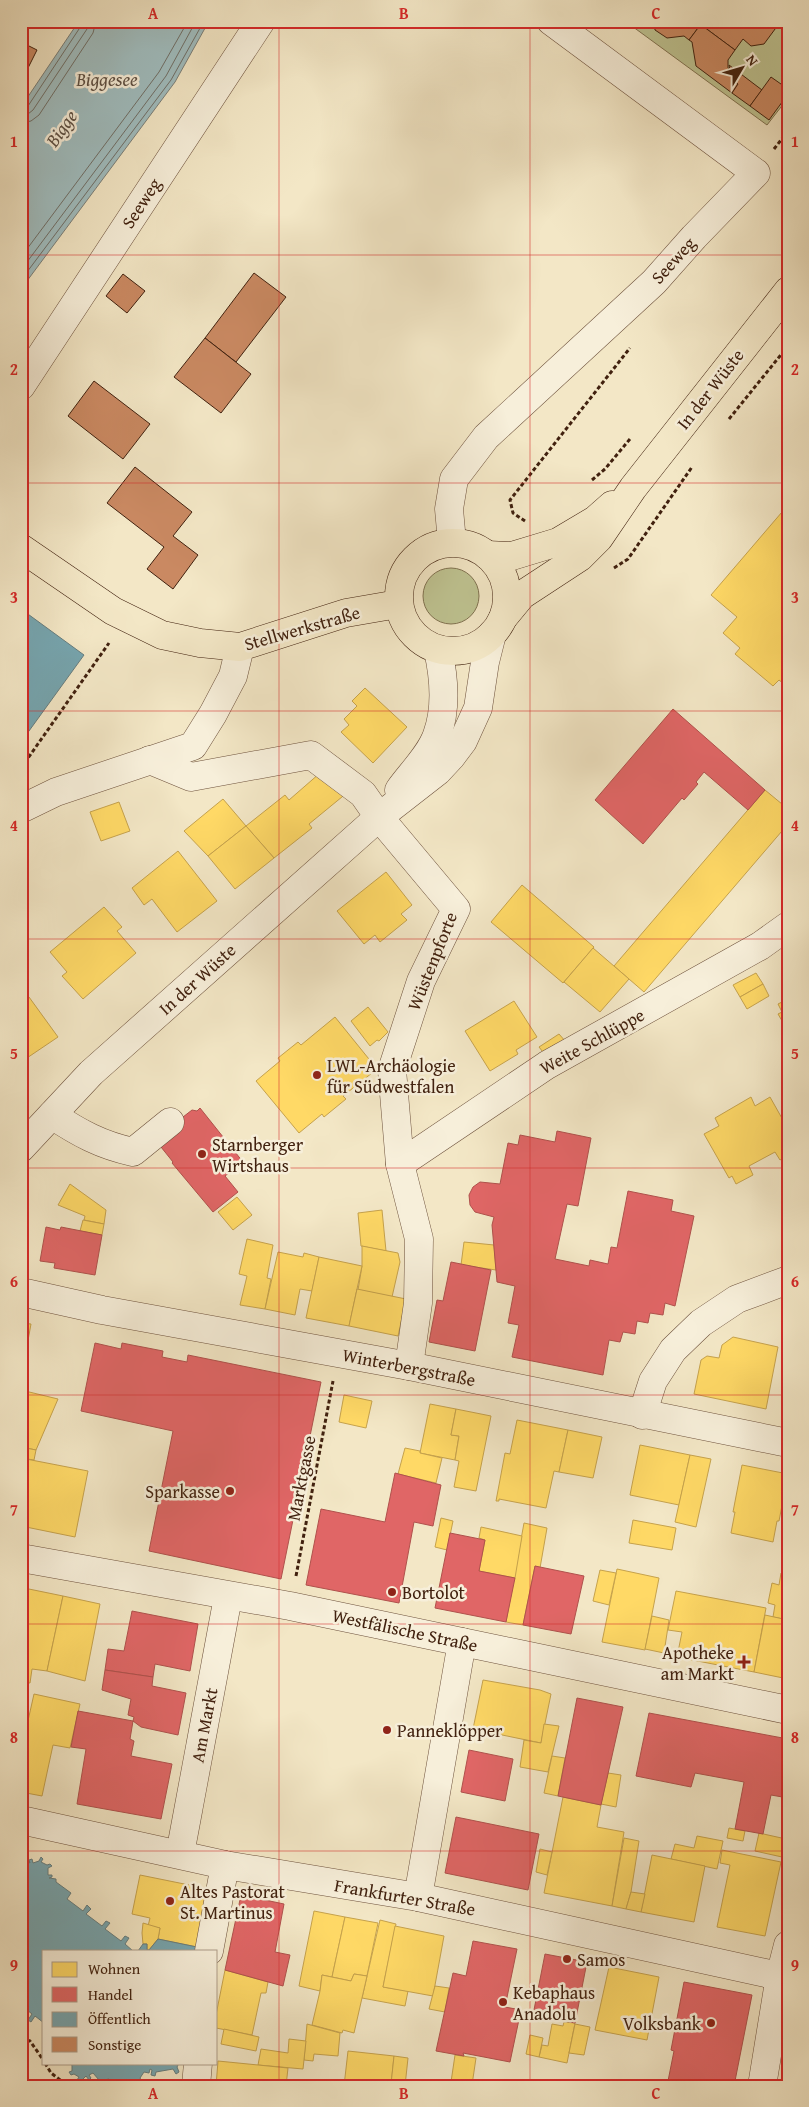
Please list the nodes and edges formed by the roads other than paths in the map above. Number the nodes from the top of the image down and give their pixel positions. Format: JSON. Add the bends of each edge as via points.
{"nodes":[{"id":1,"x":551,"y":21,"type":"edge"},
{"id":2,"x":260,"y":23,"type":"edge"},
{"id":3,"x":788,"y":291,"type":"edge"},
{"id":4,"x":21,"y":386,"type":"edge"},
{"id":5,"x":633,"y":488,"type":"junction"},
{"id":6,"x":452,"y":542,"type":"junction"},
{"id":7,"x":21,"y":548,"type":"edge"},
{"id":8,"x":487,"y":555,"type":"junction"},
{"id":9,"x":398,"y":604,"type":"junction"},
{"id":10,"x":498,"y":626,"type":"junction"},
{"id":11,"x":240,"y":647,"type":"junction"},
{"id":12,"x":438,"y":650,"type":"junction"},
{"id":13,"x":150,"y":760,"type":"junction"},
{"id":14,"x":21,"y":809,"type":"edge"},
{"id":15,"x":379,"y":817,"type":"junction"},
{"id":16,"x":788,"y":926,"type":"edge"},
{"id":17,"x":52,"y":1115,"type":"junction"},
{"id":18,"x":170,"y":1122,"type":"dead end"},
{"id":19,"x":21,"y":1148,"type":"edge"},
{"id":20,"x":400,"y":1164,"type":"junction"},
{"id":21,"x":788,"y":1280,"type":"edge"},
{"id":22,"x":24,"y":1291,"type":"edge"},
{"id":23,"x":410,"y":1366,"type":"junction"},
{"id":24,"x":642,"y":1415,"type":"junction"},
{"id":25,"x":788,"y":1443,"type":"edge"},
{"id":26,"x":21,"y":1558,"type":"edge"},
{"id":27,"x":228,"y":1597,"type":"junction"},
{"id":28,"x":462,"y":1642,"type":"junction"},
{"id":29,"x":788,"y":1710,"type":"edge"},
{"id":30,"x":21,"y":1820,"type":"edge"},
{"id":31,"x":180,"y":1854,"type":"junction"},
{"id":32,"x":225,"y":1865,"type":"junction"},
{"id":33,"x":418,"y":1897,"type":"junction"},
{"id":34,"x":788,"y":1945,"type":"edge"},
{"id":35,"x":209,"y":1950,"type":"edge"},
{"id":36,"x":784,"y":1977,"type":"edge"},
{"id":37,"x":198,"y":2064,"type":"edge"},
{"id":38,"x":196,"y":2086,"type":"edge"},
{"id":39,"x":762,"y":2086,"type":"edge"}],
"edges":[{"from":1,"to":6,"type":"street","name":"Seeweg","via":[[756,173],[654,282],[486,437],[454,479],[449,509]]},
{"from":2,"to":4,"type":"street","name":"Seeweg"},
{"from":3,"to":5,"type":"main road","name":"In der Wüste"},
{"from":5,"to":8,"type":"main road","name":"In der Wüste","via":[[595,520],[558,542],[512,556]]},
{"from":5,"to":10,"type":"main road","name":"In der Wüste","via":[[599,538],[580,557],[522,595]]},
{"from":6,"to":8,"type":"main road","via":[[480,548]]},
{"from":6,"to":9,"type":"main road","via":[[434,545],[417,554],[399,585]]},
{"from":7,"to":11,"type":"main road","name":"Stellwerkstraße","via":[[113,611],[162,635]]},
{"from":8,"to":10,"type":"main road","via":[[499,566],[507,596]]},
{"from":9,"to":11,"type":"main road","name":"Stellwerkstraße","via":[[346,613]]},
{"from":9,"to":12,"type":"main road","via":[[402,619],[412,632]]},
{"from":10,"to":12,"type":"main road","via":[[483,643],[464,650]]},
{"from":10,"to":15,"type":"street","name":"In der Wüste","via":[[485,662],[478,708],[463,741],[438,771]]},
{"from":11,"to":13,"type":"street","via":[[233,676],[193,746]]},
{"from":12,"to":15,"type":"street","name":"In der Wüste","via":[[444,702],[436,737]]},
{"from":13,"to":14,"type":"street","via":[[56,792]]},
{"from":13,"to":15,"type":"street","via":[[192,777],[311,755],[363,794]]},
{"from":15,"to":17,"type":"street","name":"In der Wüste","via":[[91,1073]]},
{"from":15,"to":20,"type":"street","name":"Wüstenpforte","via":[[456,909],[421,982],[392,1070]]},
{"from":16,"to":20,"type":"street","name":"Weite Schlüppe","via":[[760,946],[547,1065]]},
{"from":17,"to":18,"type":"street","via":[[109,1147],[133,1152]]},
{"from":17,"to":19,"type":"street","name":"In der Wüste"},
{"from":20,"to":23,"type":"street","name":"Wüstenpforte","via":[[419,1239],[418,1303]]},
{"from":21,"to":24,"type":"street","via":[[737,1299],[701,1323],[673,1350],[653,1381]]},
{"from":22,"to":23,"type":"street","name":"Winterbergstraße","via":[[102,1310]]},
{"from":23,"to":24,"type":"street","name":"Winterbergstraße"},
{"from":24,"to":25,"type":"street","name":"Winterbergstraße"},
{"from":26,"to":27,"type":"street","name":"Westfälische Straße"},
{"from":27,"to":28,"type":"street","name":"Westfälische Straße","via":[[290,1606]]},
{"from":27,"to":31,"type":"street","name":"Am Markt"},
{"from":28,"to":29,"type":"street","name":"Westfälische Straße"},
{"from":28,"to":33,"type":"street"},
{"from":30,"to":31,"type":"street","name":"Frankfurter Straße"},
{"from":31,"to":32,"type":"street","name":"Frankfurter Straße"},
{"from":32,"to":33,"type":"street","name":"Frankfurter Straße"},
{"from":32,"to":35,"type":"street"},
{"from":33,"to":36,"type":"street","name":"Frankfurter Straße"},
{"from":34,"to":36,"type":"street"},
{"from":36,"to":39,"type":"street"},
{"from":37,"to":38,"type":"street"}]}
